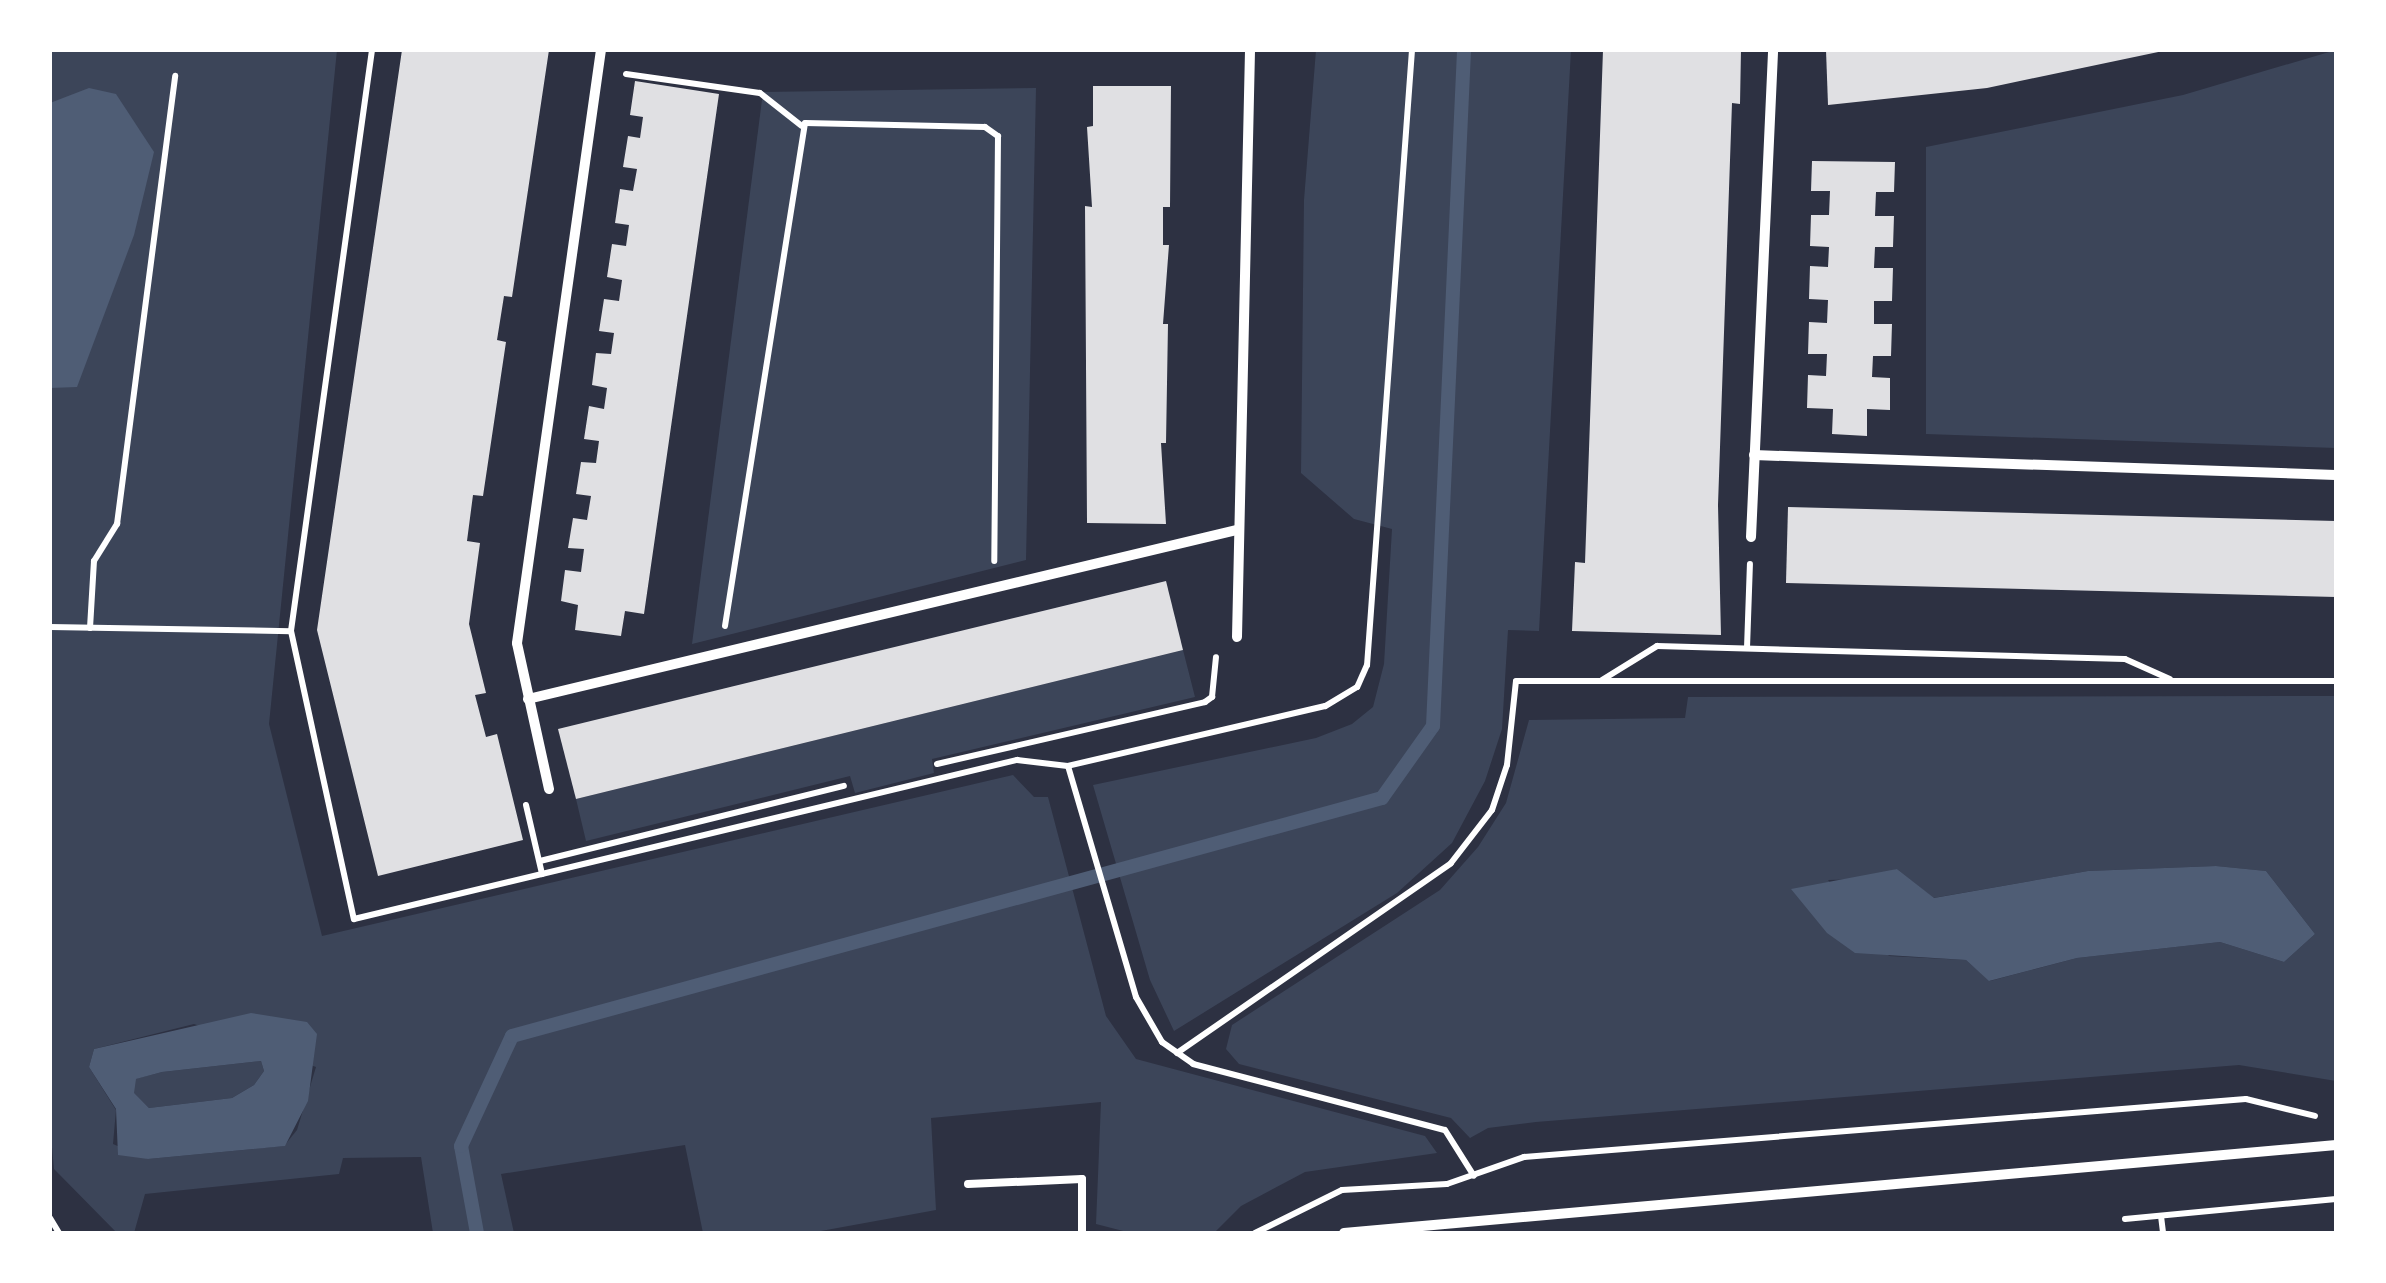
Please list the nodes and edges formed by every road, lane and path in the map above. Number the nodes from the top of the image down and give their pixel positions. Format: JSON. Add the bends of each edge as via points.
{"nodes":[{"id":1,"x":372,"y":50,"type":"edge"},
{"id":2,"x":601,"y":50,"type":"edge"},
{"id":3,"x":1250,"y":50,"type":"edge"},
{"id":4,"x":1412,"y":50,"type":"edge"},
{"id":5,"x":1773,"y":50,"type":"edge"},
{"id":6,"x":598,"y":71,"type":"junction"},
{"id":7,"x":175,"y":76,"type":"dead end"},
{"id":8,"x":802,"y":126,"type":"junction"},
{"id":9,"x":1754,"y":455,"type":"junction"},
{"id":10,"x":2336,"y":474,"type":"edge"},
{"id":11,"x":1238,"y":530,"type":"junction"},
{"id":12,"x":1750,"y":537,"type":"joint"},
{"id":13,"x":994,"y":587,"type":"junction"},
{"id":14,"x":50,"y":627,"type":"edge"},
{"id":15,"x":90,"y":628,"type":"junction"},
{"id":16,"x":292,"y":631,"type":"junction"},
{"id":17,"x":1238,"y":634,"type":"joint"},
{"id":18,"x":1748,"y":648,"type":"junction"},
{"id":19,"x":722,"y":652,"type":"junction"},
{"id":20,"x":1601,"y":681,"type":"junction"},
{"id":21,"x":2176,"y":681,"type":"junction"},
{"id":22,"x":2336,"y":681,"type":"edge"},
{"id":23,"x":528,"y":699,"type":"junction"},
{"id":24,"x":938,"y":764,"type":"dead end"},
{"id":25,"x":1068,"y":766,"type":"junction"},
{"id":26,"x":844,"y":786,"type":"dead end"},
{"id":27,"x":549,"y":789,"type":"dead end"},
{"id":28,"x":542,"y":874,"type":"junction"},
{"id":29,"x":1177,"y":1053,"type":"junction"},
{"id":30,"x":2336,"y":1115,"type":"edge"},
{"id":31,"x":2336,"y":1145,"type":"edge"},
{"id":32,"x":1474,"y":1176,"type":"junction"},
{"id":33,"x":968,"y":1184,"type":"dead end"},
{"id":34,"x":2336,"y":1199,"type":"edge"},
{"id":35,"x":2161,"y":1216,"type":"junction"},
{"id":36,"x":50,"y":1218,"type":"edge"},
{"id":37,"x":2125,"y":1219,"type":"dead end"},
{"id":38,"x":59,"y":1233,"type":"edge"},
{"id":39,"x":1082,"y":1233,"type":"edge"},
{"id":40,"x":1255,"y":1233,"type":"edge"},
{"id":41,"x":1344,"y":1233,"type":"edge"},
{"id":42,"x":2163,"y":1233,"type":"edge"}],
"edges":[{"from":1,"to":16,"type":"path"},
{"from":2,"to":6,"type":"street"},
{"from":3,"to":11,"type":"street"},
{"from":4,"to":25,"type":"path","via":[[1367,665],[1356,687],[1325,706]]},
{"from":5,"to":9,"type":"street"},
{"from":6,"to":8,"type":"path","via":[[760,93]]},
{"from":6,"to":23,"type":"street","via":[[517,643]]},
{"from":7,"to":15,"type":"path","via":[[117,524],[94,560]]},
{"from":8,"to":13,"type":"path","via":[[985,127],[998,136]]},
{"from":8,"to":19,"type":"path"},
{"from":9,"to":10,"type":"street"},
{"from":9,"to":12,"type":"street"},
{"from":11,"to":13,"type":"street"},
{"from":11,"to":17,"type":"street"},
{"from":12,"to":18,"type":"path"},
{"from":13,"to":19,"type":"street"},
{"from":14,"to":15,"type":"path"},
{"from":15,"to":16,"type":"path"},
{"from":16,"to":28,"type":"path","via":[[354,918]]},
{"from":17,"to":24,"type":"path","via":[[1218,631],[1212,697],[1204,702]]},
{"from":18,"to":20,"type":"path","via":[[1657,646]]},
{"from":18,"to":21,"type":"path","via":[[2125,659]]},
{"from":19,"to":23,"type":"street"},
{"from":20,"to":21,"type":"path"},
{"from":20,"to":29,"type":"path","via":[[1516,681],[1507,766],[1492,810],[1451,863]]},
{"from":21,"to":22,"type":"path"},
{"from":23,"to":27,"type":"street"},
{"from":25,"to":28,"type":"path","via":[[1017,760]]},
{"from":25,"to":29,"type":"path","via":[[1136,996],[1162,1042]]},
{"from":26,"to":28,"type":"path","via":[[540,861]]},
{"from":29,"to":32,"type":"path","via":[[1193,1064],[1445,1130]]},
{"from":30,"to":32,"type":"path","via":[[2246,1099],[1524,1157]]},
{"from":31,"to":41,"type":"street"},
{"from":32,"to":40,"type":"path","via":[[1447,1184],[1342,1190]]},
{"from":33,"to":39,"type":"lane","via":[[1082,1179]]},
{"from":34,"to":35,"type":"path"},
{"from":35,"to":37,"type":"path"},
{"from":35,"to":42,"type":"path"},
{"from":36,"to":38,"type":"path"}]}
